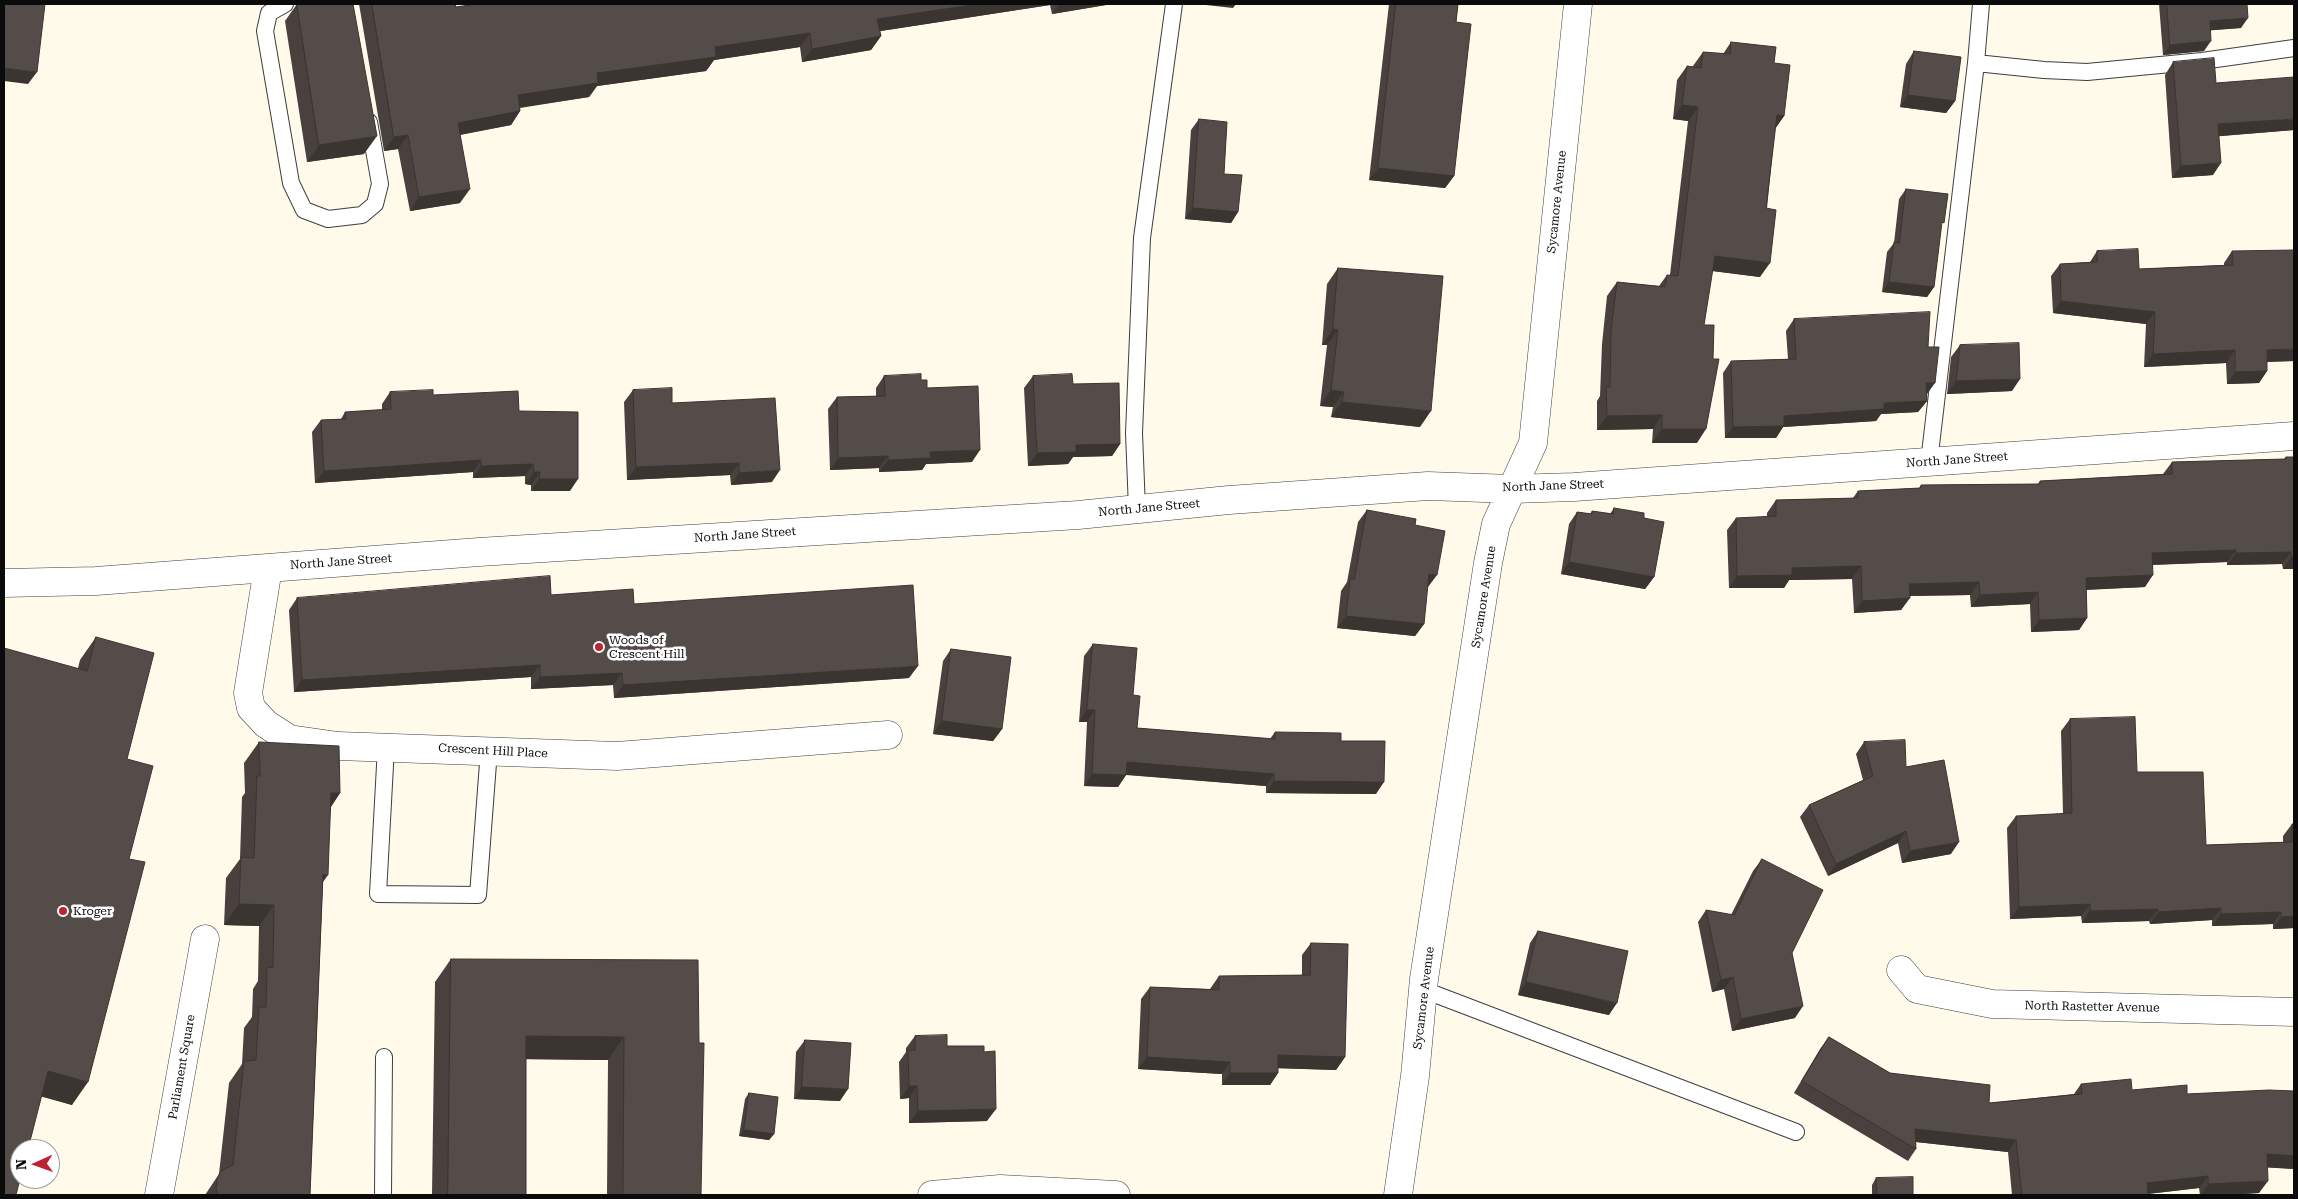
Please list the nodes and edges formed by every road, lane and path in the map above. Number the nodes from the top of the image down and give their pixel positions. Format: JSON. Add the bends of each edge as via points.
{"nodes":[{"id":1,"x":285,"y":4,"type":"edge"},
{"id":2,"x":1174,"y":4,"type":"edge"},
{"id":3,"x":1578,"y":4,"type":"edge"},
{"id":4,"x":1981,"y":4,"type":"edge"},
{"id":5,"x":2294,"y":48,"type":"edge"},
{"id":6,"x":1976,"y":63,"type":"junction"},
{"id":7,"x":366,"y":108,"type":"edge"},
{"id":8,"x":2294,"y":436,"type":"edge"},
{"id":9,"x":1930,"y":462,"type":"junction"},
{"id":10,"x":1512,"y":489,"type":"junction"},
{"id":11,"x":1137,"y":509,"type":"junction"},
{"id":12,"x":268,"y":568,"type":"junction"},
{"id":13,"x":4,"y":583,"type":"edge"},
{"id":14,"x":888,"y":735,"type":"dead end"},
{"id":15,"x":386,"y":746,"type":"junction"},
{"id":16,"x":489,"y":750,"type":"junction"},
{"id":17,"x":205,"y":939,"type":"dead end"},
{"id":18,"x":1902,"y":970,"type":"dead end"},
{"id":19,"x":1424,"y":990,"type":"junction"},
{"id":20,"x":2294,"y":1012,"type":"edge"},
{"id":21,"x":384,"y":1057,"type":"dead end"},
{"id":22,"x":1796,"y":1132,"type":"dead end"},
{"id":23,"x":159,"y":1195,"type":"edge"},
{"id":24,"x":383,"y":1195,"type":"edge"},
{"id":25,"x":932,"y":1195,"type":"edge"},
{"id":26,"x":1116,"y":1195,"type":"edge"},
{"id":27,"x":1398,"y":1195,"type":"edge"}],
"edges":[{"from":1,"to":7,"type":"lane","via":[[269,13],[266,31],[291,183],[304,210],[328,219],[362,215],[375,204],[380,184]]},
{"from":2,"to":11,"type":"lane","via":[[1142,238],[1134,433]]},
{"from":3,"to":10,"type":"street","name":"Sycamore Avenue","via":[[1532,443]]},
{"from":4,"to":6,"type":"lane"},
{"from":5,"to":6,"type":"lane","via":[[2087,72]]},
{"from":6,"to":9,"type":"lane"},
{"from":8,"to":9,"type":"street","name":"North Jane Street"},
{"from":9,"to":10,"type":"street","name":"North Jane Street"},
{"from":10,"to":11,"type":"street","name":"North Jane Street","via":[[1428,486]]},
{"from":10,"to":19,"type":"street","name":"Sycamore Avenue","via":[[1496,524],[1488,563]]},
{"from":11,"to":12,"type":"street","name":"North Jane Street"},
{"from":12,"to":13,"type":"street","name":"North Jane Street","via":[[96,581]]},
{"from":12,"to":15,"type":"street","name":"Crescent Hill Place","via":[[248,693],[251,708],[266,724],[289,739],[338,746]]},
{"from":14,"to":16,"type":"street","name":"Crescent Hill Place","via":[[617,756]]},
{"from":15,"to":16,"type":"street","name":"Crescent Hill Place"},
{"from":15,"to":16,"type":"lane","via":[[378,894],[478,895]]},
{"from":17,"to":23,"type":"street","name":"Parliament Square"},
{"from":18,"to":20,"type":"street","name":"North Rastetter Avenue","via":[[1917,990],[1992,1004]]},
{"from":19,"to":22,"type":"lane"},
{"from":19,"to":27,"type":"street","name":"Sycamore Avenue"},
{"from":21,"to":24,"type":"lane"},
{"from":25,"to":26,"type":"street","via":[[1000,1189]]}]}
